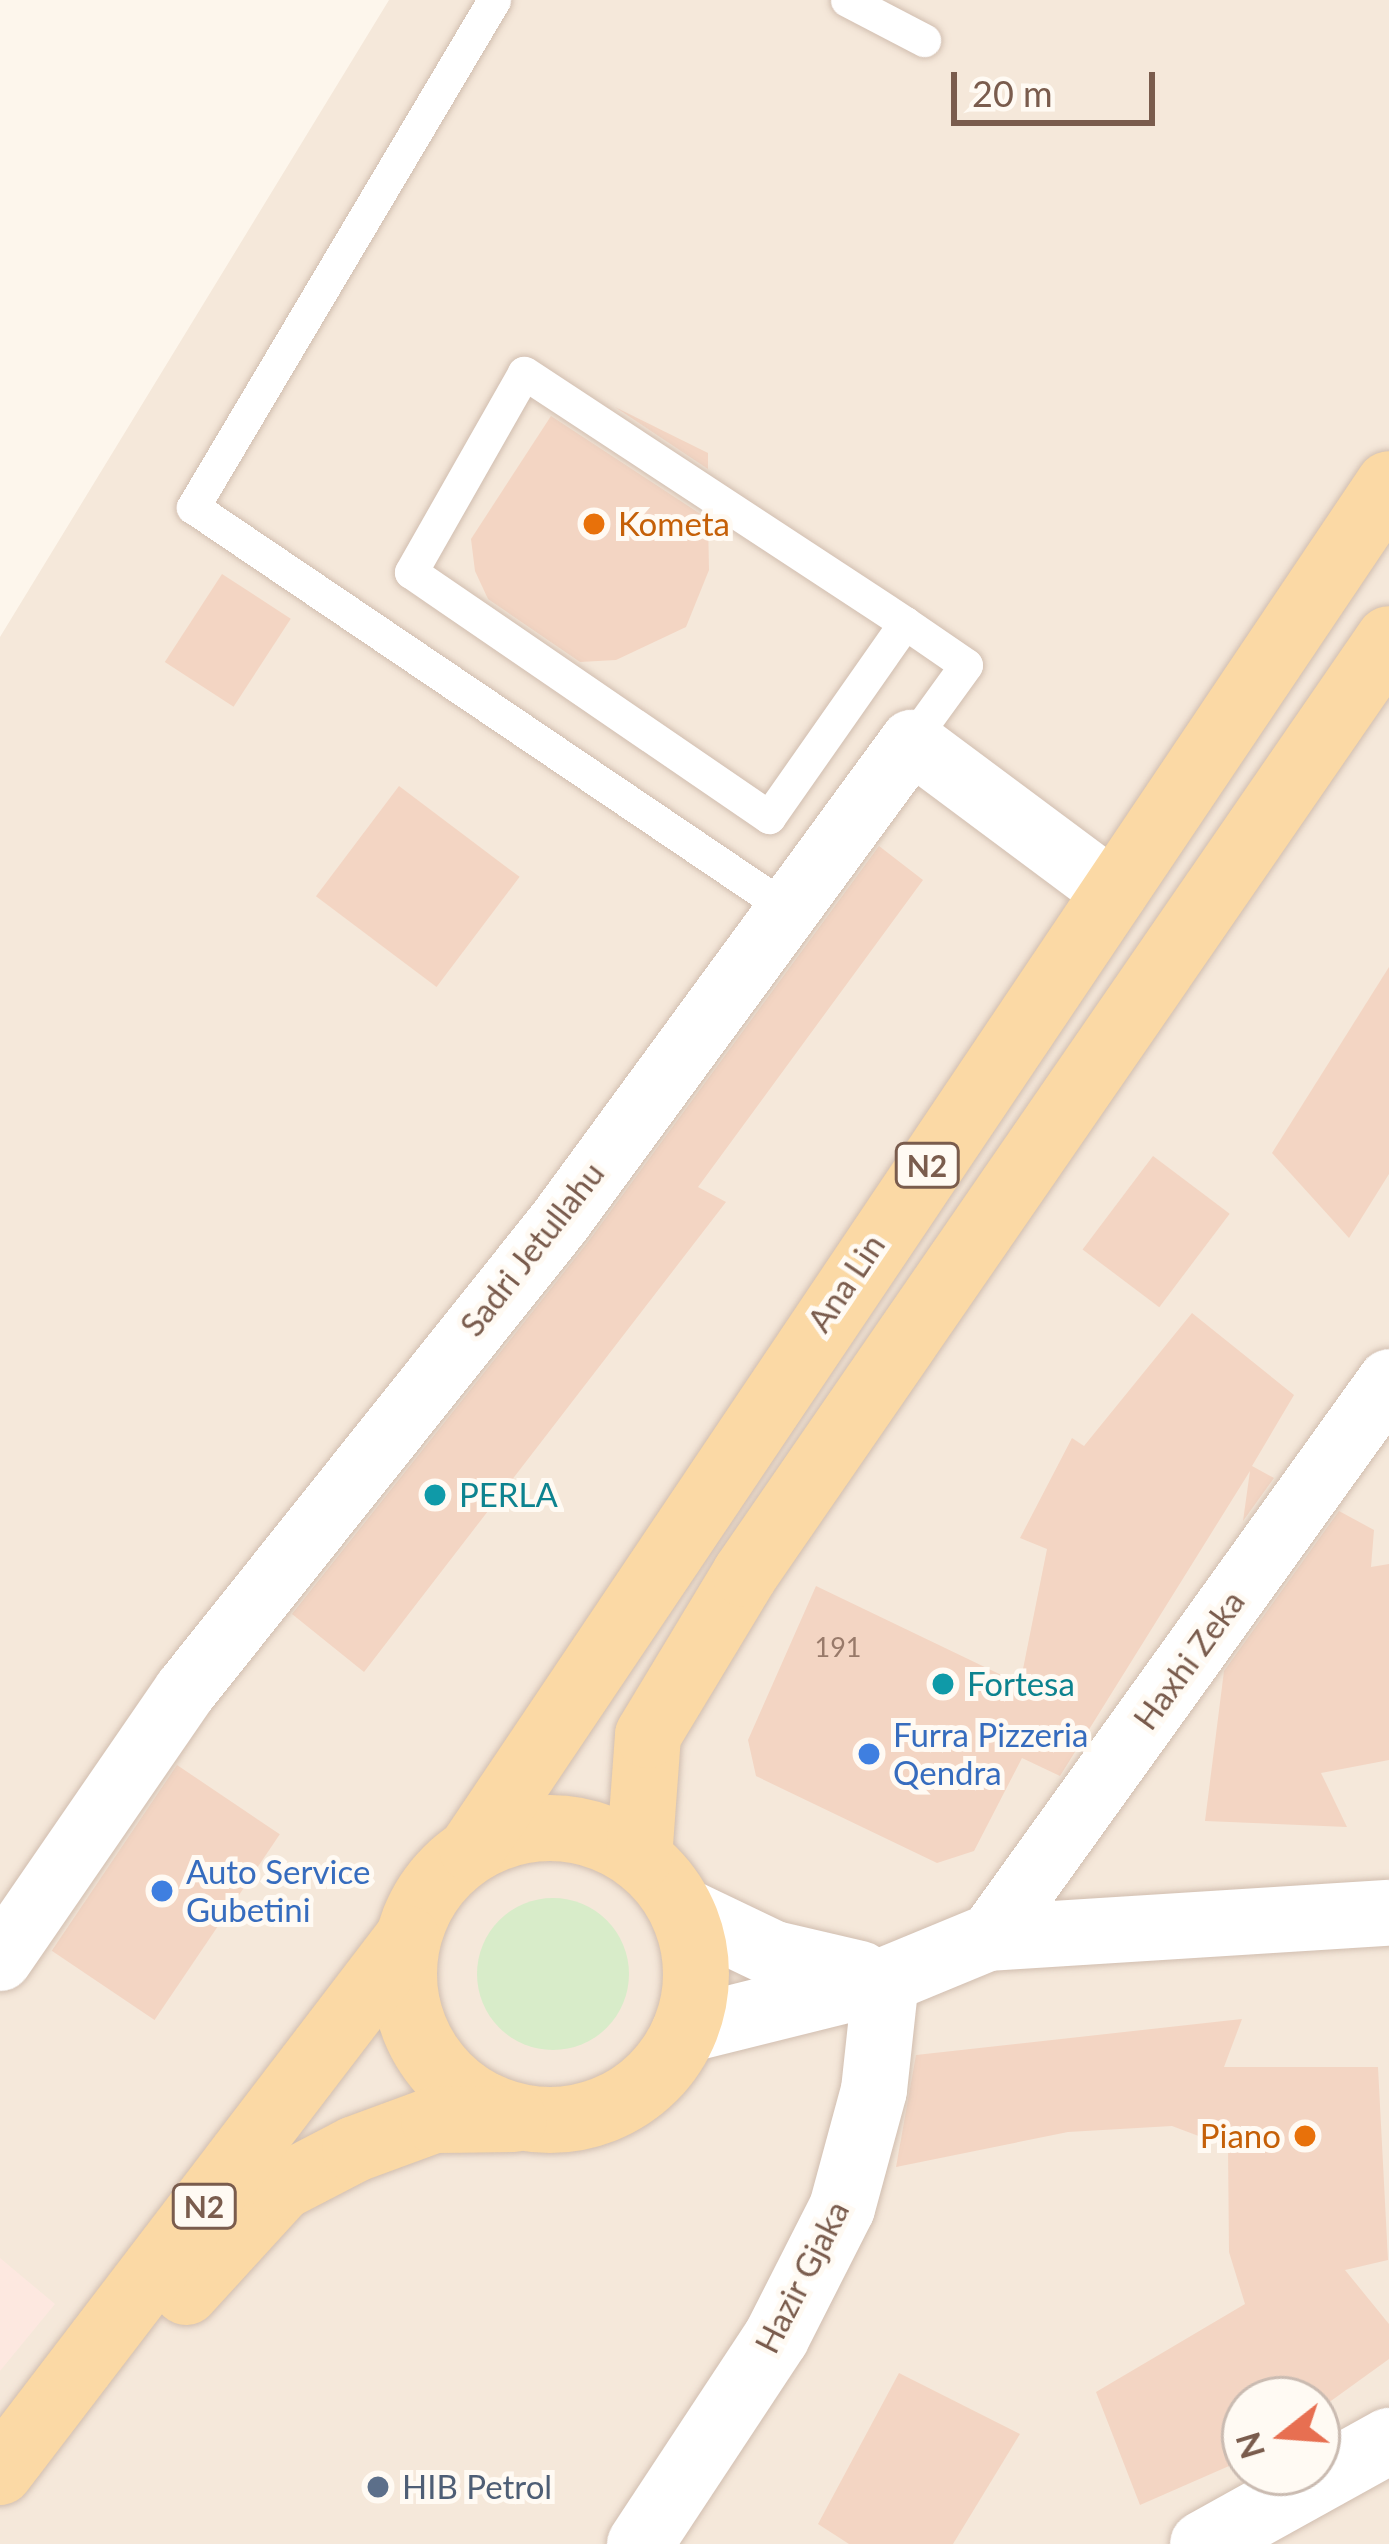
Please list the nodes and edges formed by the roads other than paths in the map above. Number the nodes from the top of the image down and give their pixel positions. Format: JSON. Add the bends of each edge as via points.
{"nodes":[{"id":1,"x":494,"y":0,"type":"edge"},
{"id":2,"x":847,"y":0,"type":"edge"},
{"id":3,"x":924,"y":40,"type":"dead end"},
{"id":4,"x":1389,"y":484,"type":"edge"},
{"id":5,"x":905,"y":623,"type":"junction"},
{"id":6,"x":1389,"y":639,"type":"edge"},
{"id":7,"x":910,"y":741,"type":"junction"},
{"id":8,"x":1115,"y":893,"type":"junction"},
{"id":9,"x":783,"y":906,"type":"junction"},
{"id":10,"x":1389,"y":1380,"type":"edge"},
{"id":11,"x":472,"y":1849,"type":"junction"},
{"id":12,"x":639,"y":1858,"type":"junction"},
{"id":13,"x":682,"y":1910,"type":"junction"},
{"id":14,"x":1389,"y":1913,"type":"edge"},
{"id":15,"x":988,"y":1938,"type":"junction"},
{"id":16,"x":407,"y":1939,"type":"junction"},
{"id":17,"x":0,"y":1959,"type":"edge"},
{"id":18,"x":886,"y":1980,"type":"junction"},
{"id":19,"x":686,"y":2030,"type":"junction"},
{"id":20,"x":519,"y":2119,"type":"junction"},
{"id":21,"x":1389,"y":2441,"type":"edge"},
{"id":22,"x":0,"y":2472,"type":"edge"},
{"id":23,"x":0,"y":2492,"type":"edge"},
{"id":24,"x":640,"y":2544,"type":"edge"},
{"id":25,"x":1202,"y":2544,"type":"edge"}],
"edges":[{"from":1,"to":9,"type":"lane","via":[[193,507]]},
{"from":2,"to":3,"type":"lane"},
{"from":4,"to":8,"type":"main road","name":"Ana Lin","number":"N2"},
{"from":5,"to":5,"type":"lane","via":[[769,817],[411,572],[524,373]]},
{"from":5,"to":7,"type":"lane","via":[[966,664]]},
{"from":6,"to":12,"type":"main road","number":"N2","via":[[745,1574],[648,1735]]},
{"from":7,"to":8,"type":"street"},
{"from":7,"to":9,"type":"street","name":"Sadri Jetullahu"},
{"from":8,"to":11,"type":"main road","name":"Ana Lin","number":"N2"},
{"from":9,"to":17,"type":"street","name":"Sadri Jetullahu","via":[[560,1220],[184,1690]]},
{"from":10,"to":15,"type":"street","name":"Haxhi Zeka"},
{"from":11,"to":12,"type":"main road","via":[[557,1828]]},
{"from":11,"to":16,"type":"main road","number":"N2","via":[[443,1873]]},
{"from":12,"to":13,"type":"main road","number":"N2"},
{"from":13,"to":18,"type":"street","via":[[774,1954]]},
{"from":13,"to":19,"type":"main road","number":"N2","via":[[697,1970]]},
{"from":14,"to":15,"type":"street"},
{"from":15,"to":18,"type":"street"},
{"from":16,"to":20,"type":"main road","number":"N2","via":[[407,2006],[435,2066]]},
{"from":16,"to":22,"type":"main road","number":"N2"},
{"from":18,"to":19,"type":"street"},
{"from":18,"to":24,"type":"street","name":"Hazir Gjaka","via":[[842,2208],[776,2338]]},
{"from":19,"to":20,"type":"main road","number":"N2","via":[[670,2060],[618,2105]]},
{"from":20,"to":23,"type":"main road","number":"N2","via":[[434,2120],[282,2187]]},
{"from":21,"to":25,"type":"street"}]}
